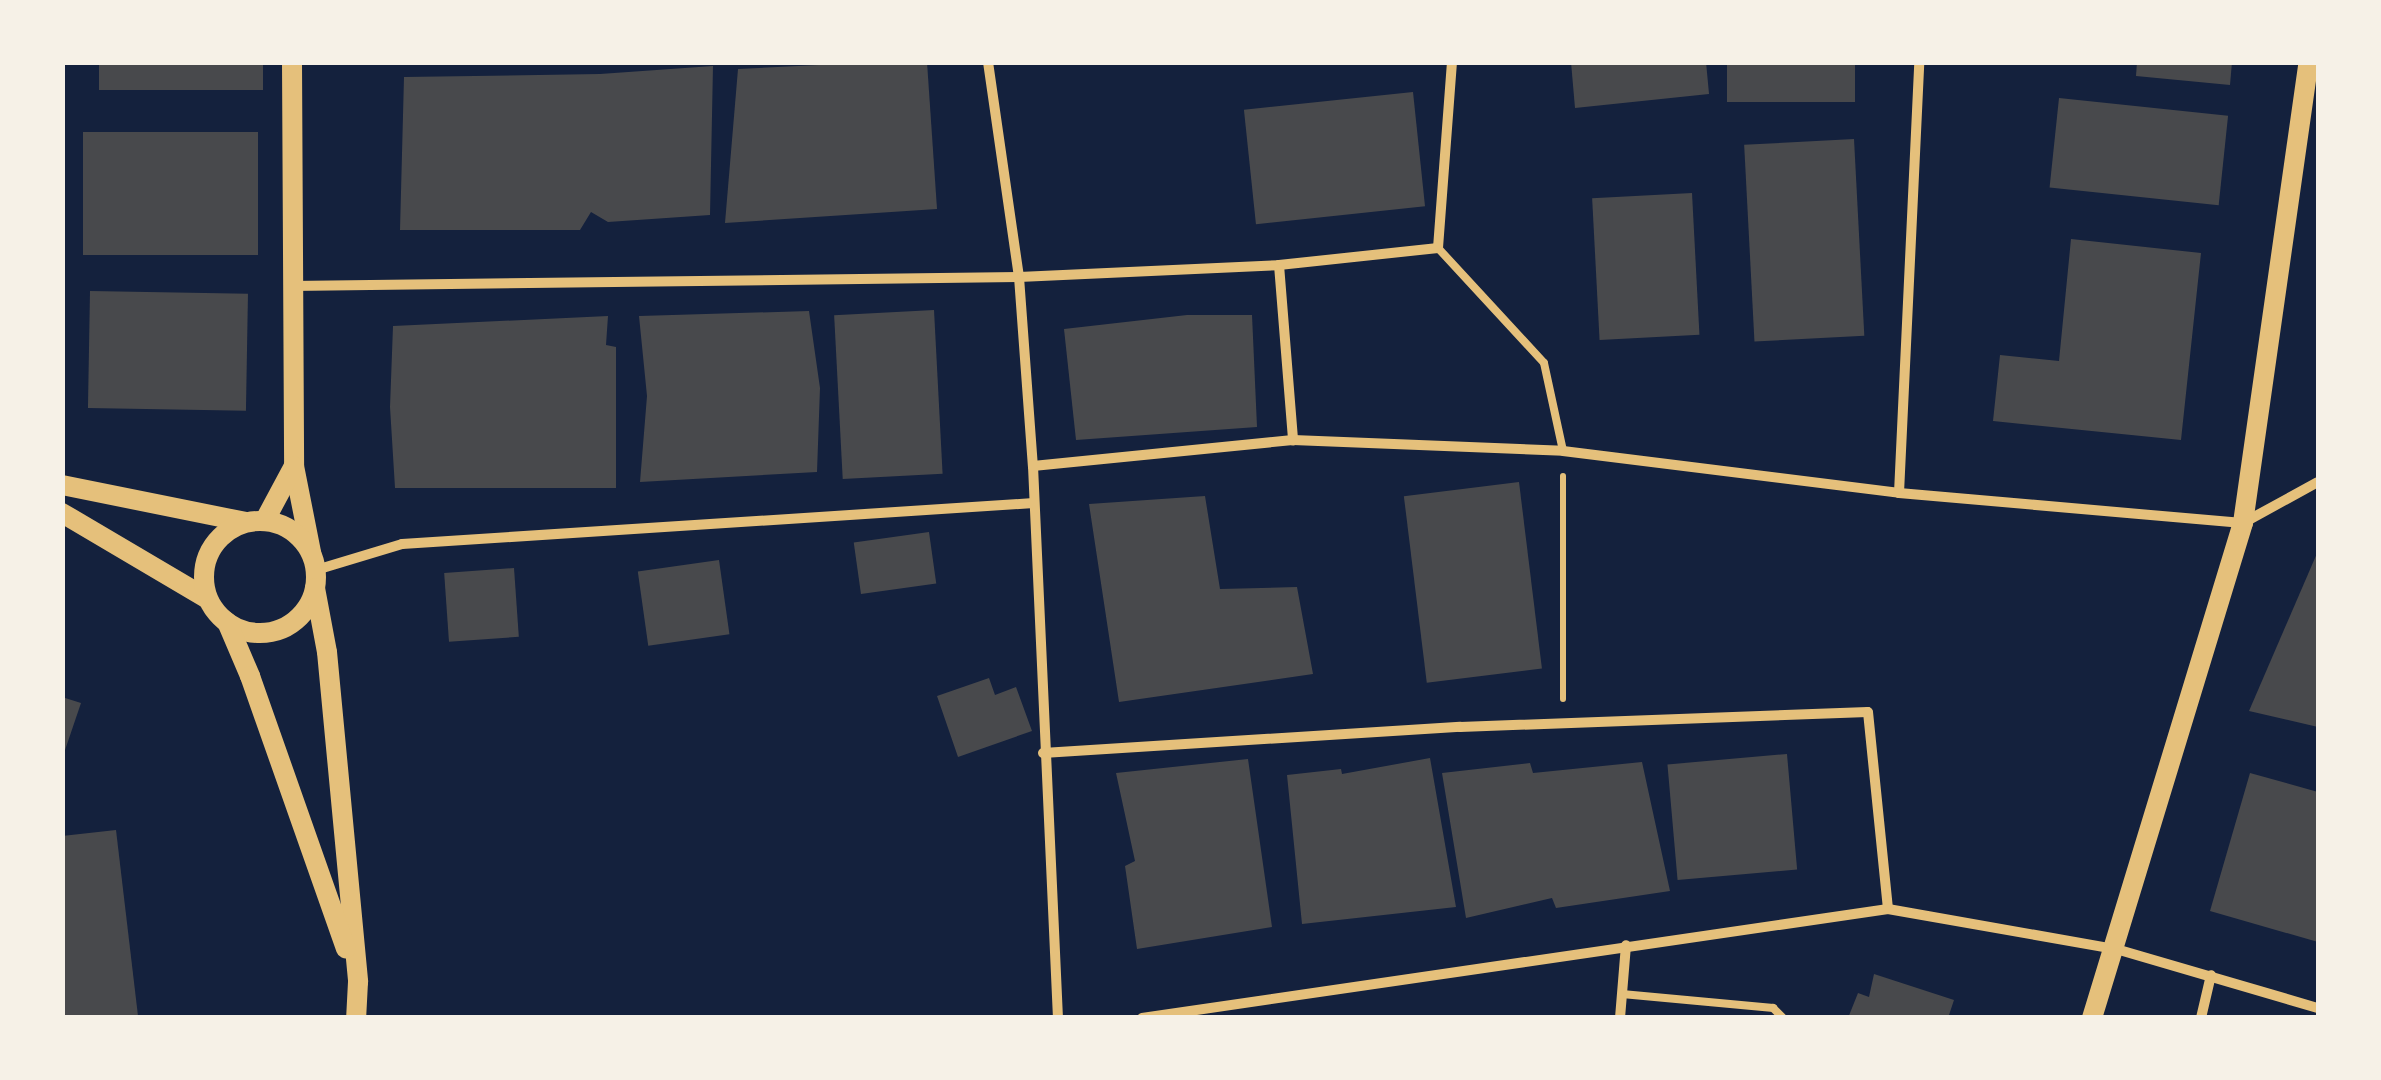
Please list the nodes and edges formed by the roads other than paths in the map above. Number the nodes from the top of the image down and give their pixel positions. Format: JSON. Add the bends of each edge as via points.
{"nodes":[{"id":1,"x":292,"y":62,"type":"edge"},
{"id":2,"x":988,"y":62,"type":"edge"},
{"id":3,"x":1452,"y":62,"type":"edge"},
{"id":4,"x":1919,"y":62,"type":"edge"},
{"id":5,"x":2308,"y":62,"type":"edge"},
{"id":6,"x":1438,"y":248,"type":"junction"},
{"id":7,"x":1279,"y":265,"type":"junction"},
{"id":8,"x":1019,"y":277,"type":"junction"},
{"id":9,"x":290,"y":286,"type":"junction"},
{"id":10,"x":1293,"y":440,"type":"junction"},
{"id":11,"x":1563,"y":451,"type":"junction"},
{"id":12,"x":294,"y":466,"type":"junction"},
{"id":13,"x":1033,"y":466,"type":"junction"},
{"id":14,"x":2318,"y":482,"type":"edge"},
{"id":15,"x":62,"y":485,"type":"edge"},
{"id":16,"x":1899,"y":494,"type":"junction"},
{"id":17,"x":1034,"y":503,"type":"junction"},
{"id":18,"x":62,"y":513,"type":"edge"},
{"id":19,"x":255,"y":521,"type":"junction"},
{"id":20,"x":2243,"y":522,"type":"junction"},
{"id":21,"x":314,"y":570,"type":"junction"},
{"id":22,"x":208,"y":599,"type":"junction"},
{"id":23,"x":227,"y":622,"type":"junction"},
{"id":24,"x":1043,"y":753,"type":"junction"},
{"id":25,"x":1888,"y":909,"type":"junction"},
{"id":26,"x":1626,"y":946,"type":"junction"},
{"id":27,"x":2116,"y":949,"type":"junction"},
{"id":28,"x":2211,"y":975,"type":"junction"},
{"id":29,"x":358,"y":982,"type":"junction"},
{"id":30,"x":1622,"y":994,"type":"junction"},
{"id":31,"x":2318,"y":1008,"type":"edge"},
{"id":32,"x":356,"y":1018,"type":"edge"},
{"id":33,"x":1058,"y":1018,"type":"edge"},
{"id":34,"x":1142,"y":1018,"type":"edge"},
{"id":35,"x":1620,"y":1018,"type":"edge"},
{"id":36,"x":1783,"y":1018,"type":"edge"},
{"id":37,"x":2092,"y":1018,"type":"edge"},
{"id":38,"x":2202,"y":1018,"type":"edge"}],
"edges":[{"from":1,"to":9,"type":"main road"},
{"from":2,"to":8,"type":"street"},
{"from":3,"to":6,"type":"street"},
{"from":4,"to":16,"type":"street"},
{"from":5,"to":20,"type":"main road"},
{"from":6,"to":7,"type":"street"},
{"from":6,"to":11,"type":"lane","via":[[1544,363]]},
{"from":7,"to":8,"type":"street"},
{"from":7,"to":10,"type":"street"},
{"from":8,"to":9,"type":"street"},
{"from":8,"to":13,"type":"street"},
{"from":9,"to":12,"type":"main road"},
{"from":10,"to":11,"type":"street"},
{"from":10,"to":13,"type":"street"},
{"from":11,"to":16,"type":"street"},
{"from":12,"to":19,"type":"main road"},
{"from":12,"to":21,"type":"main road"},
{"from":13,"to":17,"type":"street"},
{"from":14,"to":20,"type":"street"},
{"from":15,"to":19,"type":"main road"},
{"from":16,"to":20,"type":"street"},
{"from":17,"to":21,"type":"street","via":[[402,544]]},
{"from":17,"to":24,"type":"street"},
{"from":18,"to":22,"type":"main road"},
{"from":19,"to":21,"type":"main road","via":[[284,525]]},
{"from":19,"to":22,"type":"main road","via":[[218,539],[210,552],[204,567]]},
{"from":20,"to":27,"type":"main road"},
{"from":21,"to":23,"type":"main road","via":[[296,620],[280,629],[244,631]]},
{"from":21,"to":29,"type":"main road"},
{"from":22,"to":23,"type":"main road"},
{"from":23,"to":29,"type":"main road"},
{"from":24,"to":25,"type":"street","via":[[1868,712]]},
{"from":24,"to":33,"type":"street"},
{"from":25,"to":26,"type":"street"},
{"from":25,"to":27,"type":"street"},
{"from":26,"to":30,"type":"street"},
{"from":26,"to":34,"type":"street"},
{"from":27,"to":28,"type":"street"},
{"from":27,"to":37,"type":"main road"},
{"from":28,"to":31,"type":"street"},
{"from":28,"to":38,"type":"street"},
{"from":29,"to":32,"type":"main road"},
{"from":30,"to":35,"type":"street"},
{"from":30,"to":36,"type":"lane","via":[[1773,1008]]}]}
